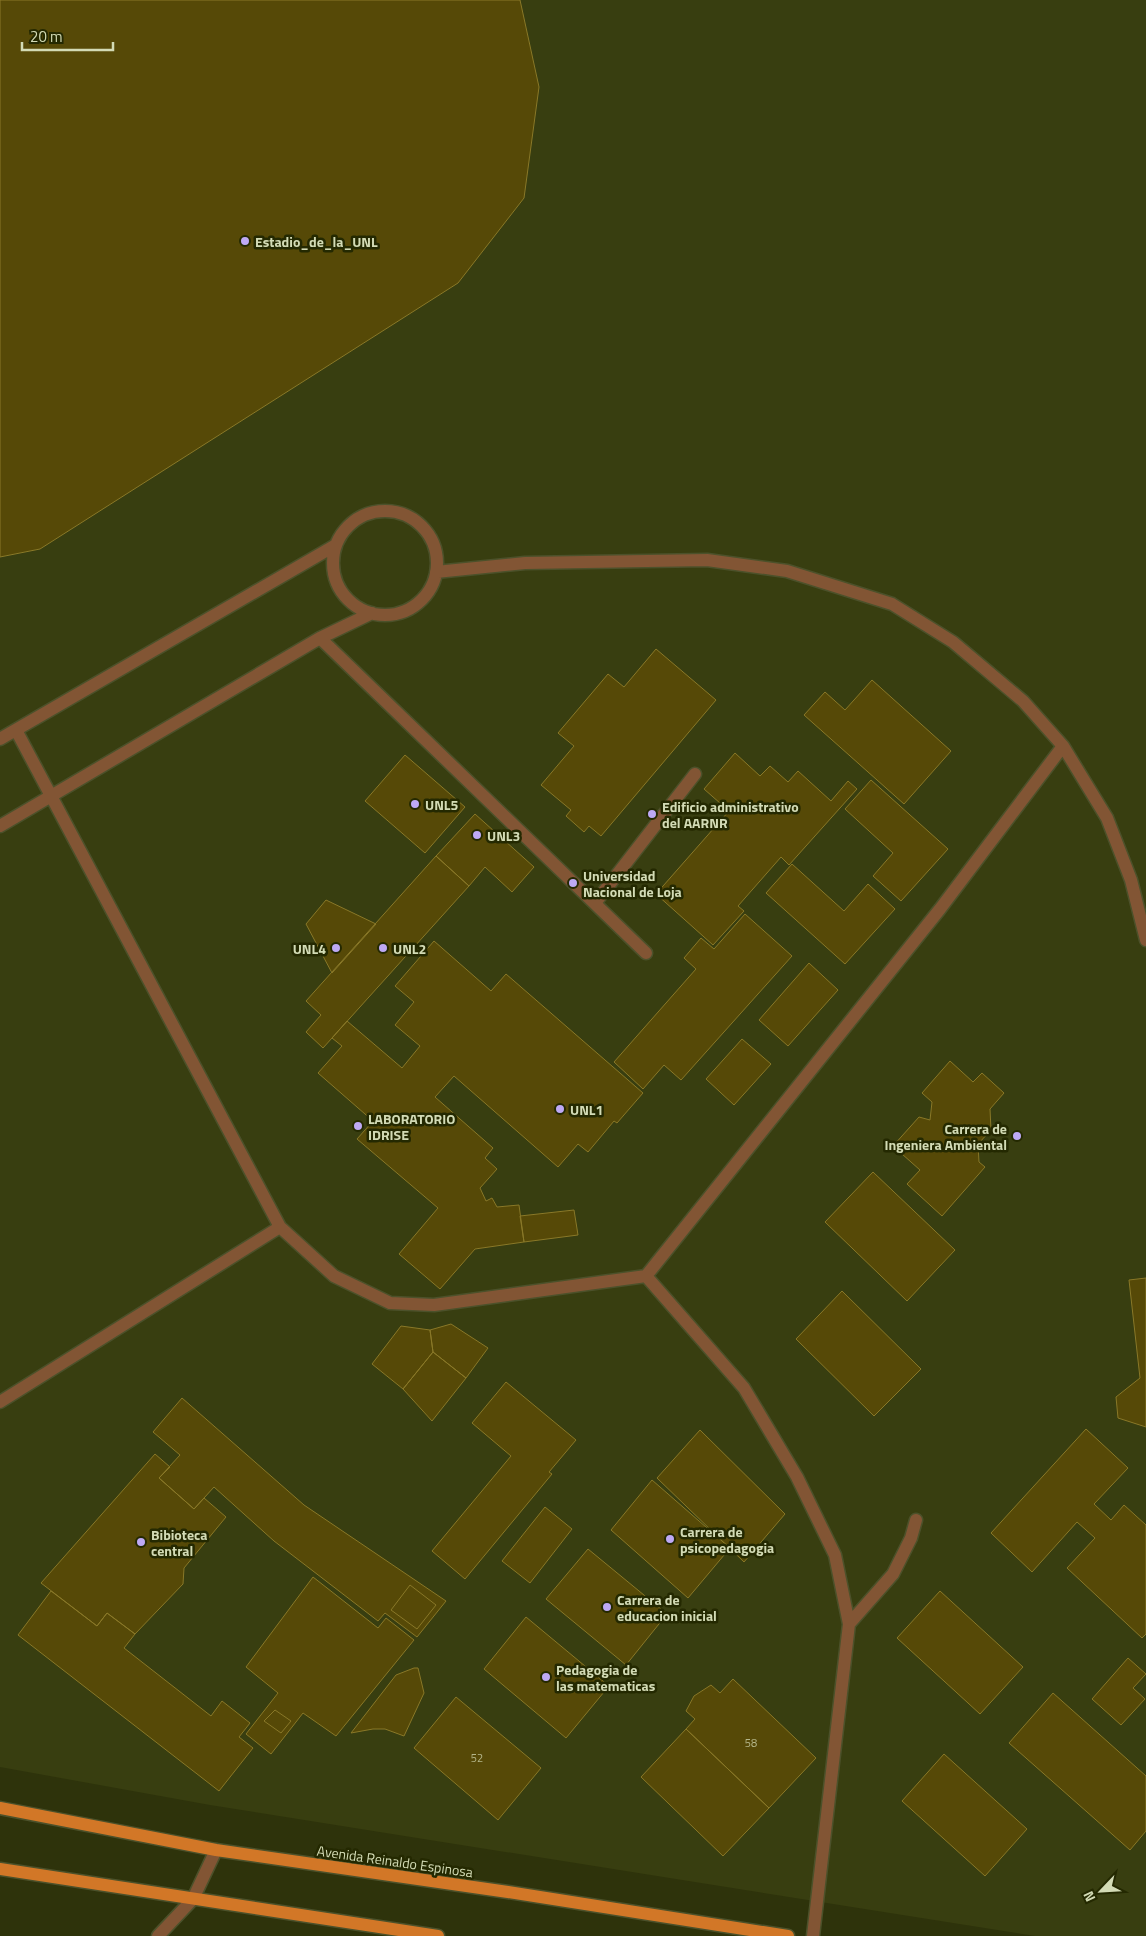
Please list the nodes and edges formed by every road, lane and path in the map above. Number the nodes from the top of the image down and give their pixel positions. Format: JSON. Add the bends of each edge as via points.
{"nodes":[{"id":1,"x":336,"y":545,"type":"junction"},
{"id":2,"x":436,"y":572,"type":"junction"},
{"id":3,"x":372,"y":613,"type":"junction"},
{"id":4,"x":320,"y":638,"type":"junction"},
{"id":5,"x":16,"y":730,"type":"junction"},
{"id":6,"x":0,"y":740,"type":"edge"},
{"id":7,"x":1063,"y":746,"type":"junction"},
{"id":8,"x":695,"y":774,"type":"dead end"},
{"id":9,"x":51,"y":795,"type":"junction"},
{"id":10,"x":0,"y":826,"type":"edge"},
{"id":11,"x":595,"y":903,"type":"junction"},
{"id":12,"x":1146,"y":940,"type":"edge"},
{"id":13,"x":646,"y":953,"type":"dead end"},
{"id":14,"x":280,"y":1227,"type":"junction"},
{"id":15,"x":646,"y":1276,"type":"junction"},
{"id":16,"x":0,"y":1402,"type":"edge"},
{"id":17,"x":916,"y":1520,"type":"dead end"},
{"id":18,"x":849,"y":1624,"type":"junction"},
{"id":19,"x":0,"y":1808,"type":"edge"},
{"id":20,"x":216,"y":1850,"type":"junction"},
{"id":21,"x":0,"y":1869,"type":"edge"},
{"id":22,"x":193,"y":1899,"type":"junction"},
{"id":23,"x":158,"y":1936,"type":"edge"},
{"id":24,"x":438,"y":1936,"type":"edge"},
{"id":25,"x":788,"y":1936,"type":"edge"},
{"id":26,"x":813,"y":1936,"type":"edge"}],
"edges":[{"from":1,"to":2,"type":"street","via":[[344,530],[357,519],[372,512],[389,510],[406,515],[421,525],[431,538]]},
{"from":1,"to":3,"type":"street","via":[[333,559],[339,587],[358,607]]},
{"from":1,"to":5,"type":"street"},
{"from":2,"to":3,"type":"street","via":[[431,588],[420,602],[397,612]]},
{"from":2,"to":7,"type":"street","via":[[525,563],[707,560],[787,571],[892,604],[953,642],[1023,701]]},
{"from":3,"to":4,"type":"street"},
{"from":4,"to":9,"type":"street"},
{"from":4,"to":11,"type":"street"},
{"from":5,"to":6,"type":"street"},
{"from":5,"to":9,"type":"street"},
{"from":7,"to":12,"type":"street","via":[[1107,818],[1131,880]]},
{"from":7,"to":15,"type":"street","via":[[940,909]]},
{"from":8,"to":11,"type":"street"},
{"from":9,"to":10,"type":"street"},
{"from":9,"to":14,"type":"street"},
{"from":11,"to":13,"type":"street"},
{"from":14,"to":15,"type":"street","via":[[334,1276],[390,1303],[434,1305]]},
{"from":14,"to":16,"type":"street"},
{"from":15,"to":18,"type":"street","via":[[744,1388],[797,1477],[835,1555]]},
{"from":17,"to":18,"type":"street","via":[[893,1574]]},
{"from":18,"to":26,"type":"street"},
{"from":19,"to":20,"type":"main road","name":"Avenida Reinaldo Espinosa"},
{"from":20,"to":22,"type":"street"},
{"from":20,"to":25,"type":"main road","name":"Avenida Reinaldo Espinosa"},
{"from":21,"to":22,"type":"main road"},
{"from":22,"to":23,"type":"street"},
{"from":22,"to":24,"type":"main road"}]}
